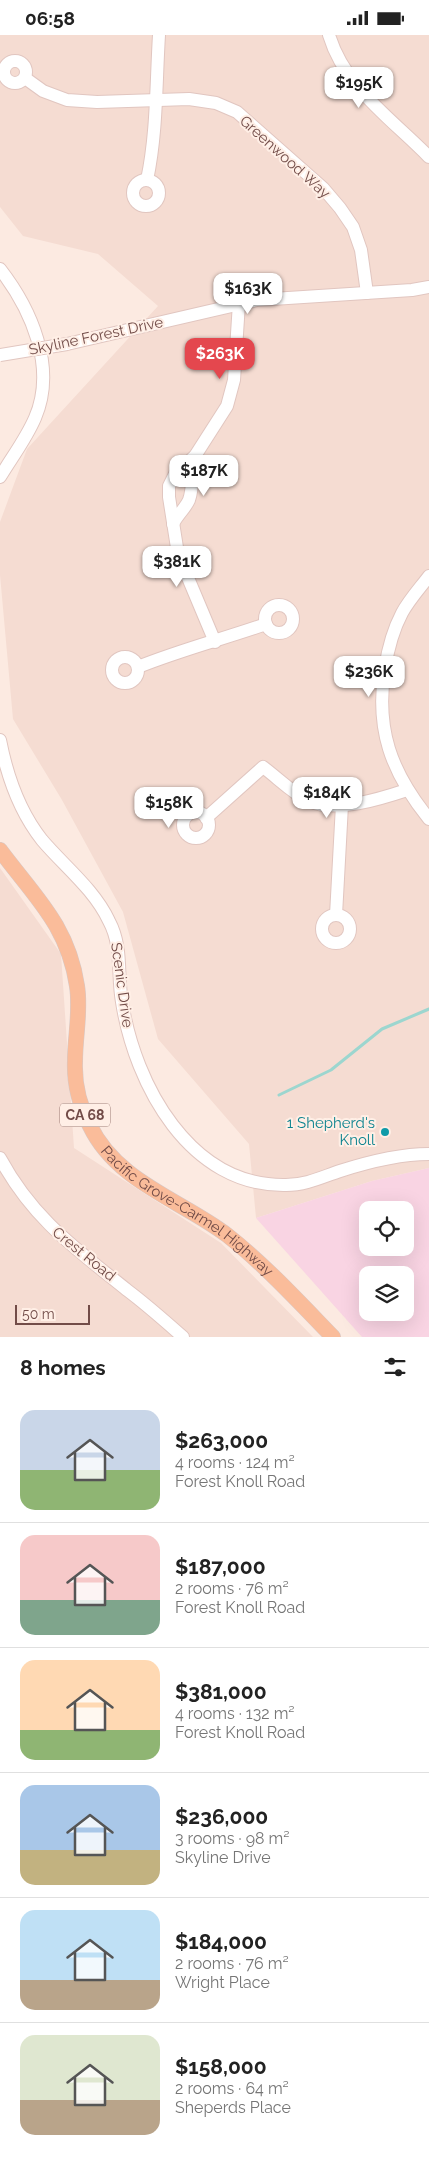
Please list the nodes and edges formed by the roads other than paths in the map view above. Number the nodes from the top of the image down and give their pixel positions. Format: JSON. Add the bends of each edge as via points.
{"nodes":[{"id":1,"x":159,"y":35,"type":"edge"},
{"id":2,"x":329,"y":35,"type":"edge"},
{"id":3,"x":25,"y":78,"type":"dead end"},
{"id":4,"x":156,"y":100,"type":"junction"},
{"id":5,"x":429,"y":157,"type":"edge"},
{"id":6,"x":147,"y":180,"type":"dead end"},
{"id":7,"x":0,"y":269,"type":"edge"},
{"id":8,"x":429,"y":287,"type":"edge"},
{"id":9,"x":367,"y":293,"type":"junction"},
{"id":10,"x":238,"y":303,"type":"junction"},
{"id":11,"x":0,"y":355,"type":"edge"},
{"id":12,"x":195,"y":456,"type":"junction"},
{"id":13,"x":0,"y":477,"type":"edge"},
{"id":14,"x":173,"y":524,"type":"junction"},
{"id":15,"x":429,"y":576,"type":"edge"},
{"id":16,"x":266,"y":624,"type":"dead end"},
{"id":17,"x":215,"y":642,"type":"junction"},
{"id":18,"x":138,"y":667,"type":"dead end"},
{"id":19,"x":0,"y":740,"type":"edge"},
{"id":20,"x":407,"y":790,"type":"junction"},
{"id":21,"x":342,"y":805,"type":"junction"},
{"id":22,"x":206,"y":818,"type":"dead end"},
{"id":23,"x":429,"y":819,"type":"edge"},
{"id":24,"x":0,"y":850,"type":"edge"},
{"id":25,"x":336,"y":915,"type":"dead end"},
{"id":26,"x":429,"y":1154,"type":"edge"},
{"id":27,"x":0,"y":1158,"type":"edge"},
{"id":28,"x":183,"y":1337,"type":"edge"},
{"id":29,"x":333,"y":1337,"type":"edge"}],
"edges":[{"from":1,"to":4,"type":"street"},
{"from":2,"to":5,"type":"street","via":[[333,49],[352,82]]},
{"from":3,"to":4,"type":"street","name":"Greenwood Way","via":[[43,91],[67,100]]},
{"from":4,"to":6,"type":"street"},
{"from":4,"to":9,"type":"street","name":"Greenwood Way","via":[[204,101],[237,112],[302,170],[340,208],[353,227],[361,249]]},
{"from":7,"to":13,"type":"street","via":[[14,288],[36,331],[42,383],[36,416]]},
{"from":8,"to":9,"type":"street","name":"Skyline Forest Drive"},
{"from":9,"to":10,"type":"street","name":"Skyline Forest Drive","via":[[282,297]]},
{"from":10,"to":11,"type":"street","name":"Skyline Forest Drive","bridge":true,"via":[[67,344]]},
{"from":10,"to":12,"type":"street","via":[[237,351],[231,395],[220,419]]},
{"from":12,"to":14,"type":"street","via":[[188,503]]},
{"from":12,"to":14,"type":"street","via":[[170,480]]},
{"from":14,"to":17,"type":"street","via":[[178,553]]},
{"from":15,"to":20,"type":"street","via":[[402,613],[388,648],[382,685],[386,741]]},
{"from":16,"to":17,"type":"street"},
{"from":17,"to":18,"type":"street","via":[[173,653]]},
{"from":19,"to":26,"type":"street","name":"Scenic Drive","via":[[10,781],[27,819],[90,892],[109,920],[119,953],[121,1000],[138,1062],[159,1106],[184,1140],[226,1172],[251,1181],[284,1185],[310,1183],[361,1165]]},
{"from":20,"to":21,"type":"street","via":[[374,801]]},
{"from":20,"to":23,"type":"street"},
{"from":21,"to":22,"type":"street","via":[[311,802],[263,767]]},
{"from":21,"to":25,"type":"street"},
{"from":24,"to":29,"type":"main road","name":"Pacific Grove-Carmel Highway","number":"CA 68","via":[[51,915],[67,945],[78,997],[76,1079],[81,1105],[94,1134],[107,1153],[131,1175],[206,1221],[242,1248]]},
{"from":27,"to":28,"type":"street","name":"Crest Road","via":[[21,1193],[50,1227]]}]}
